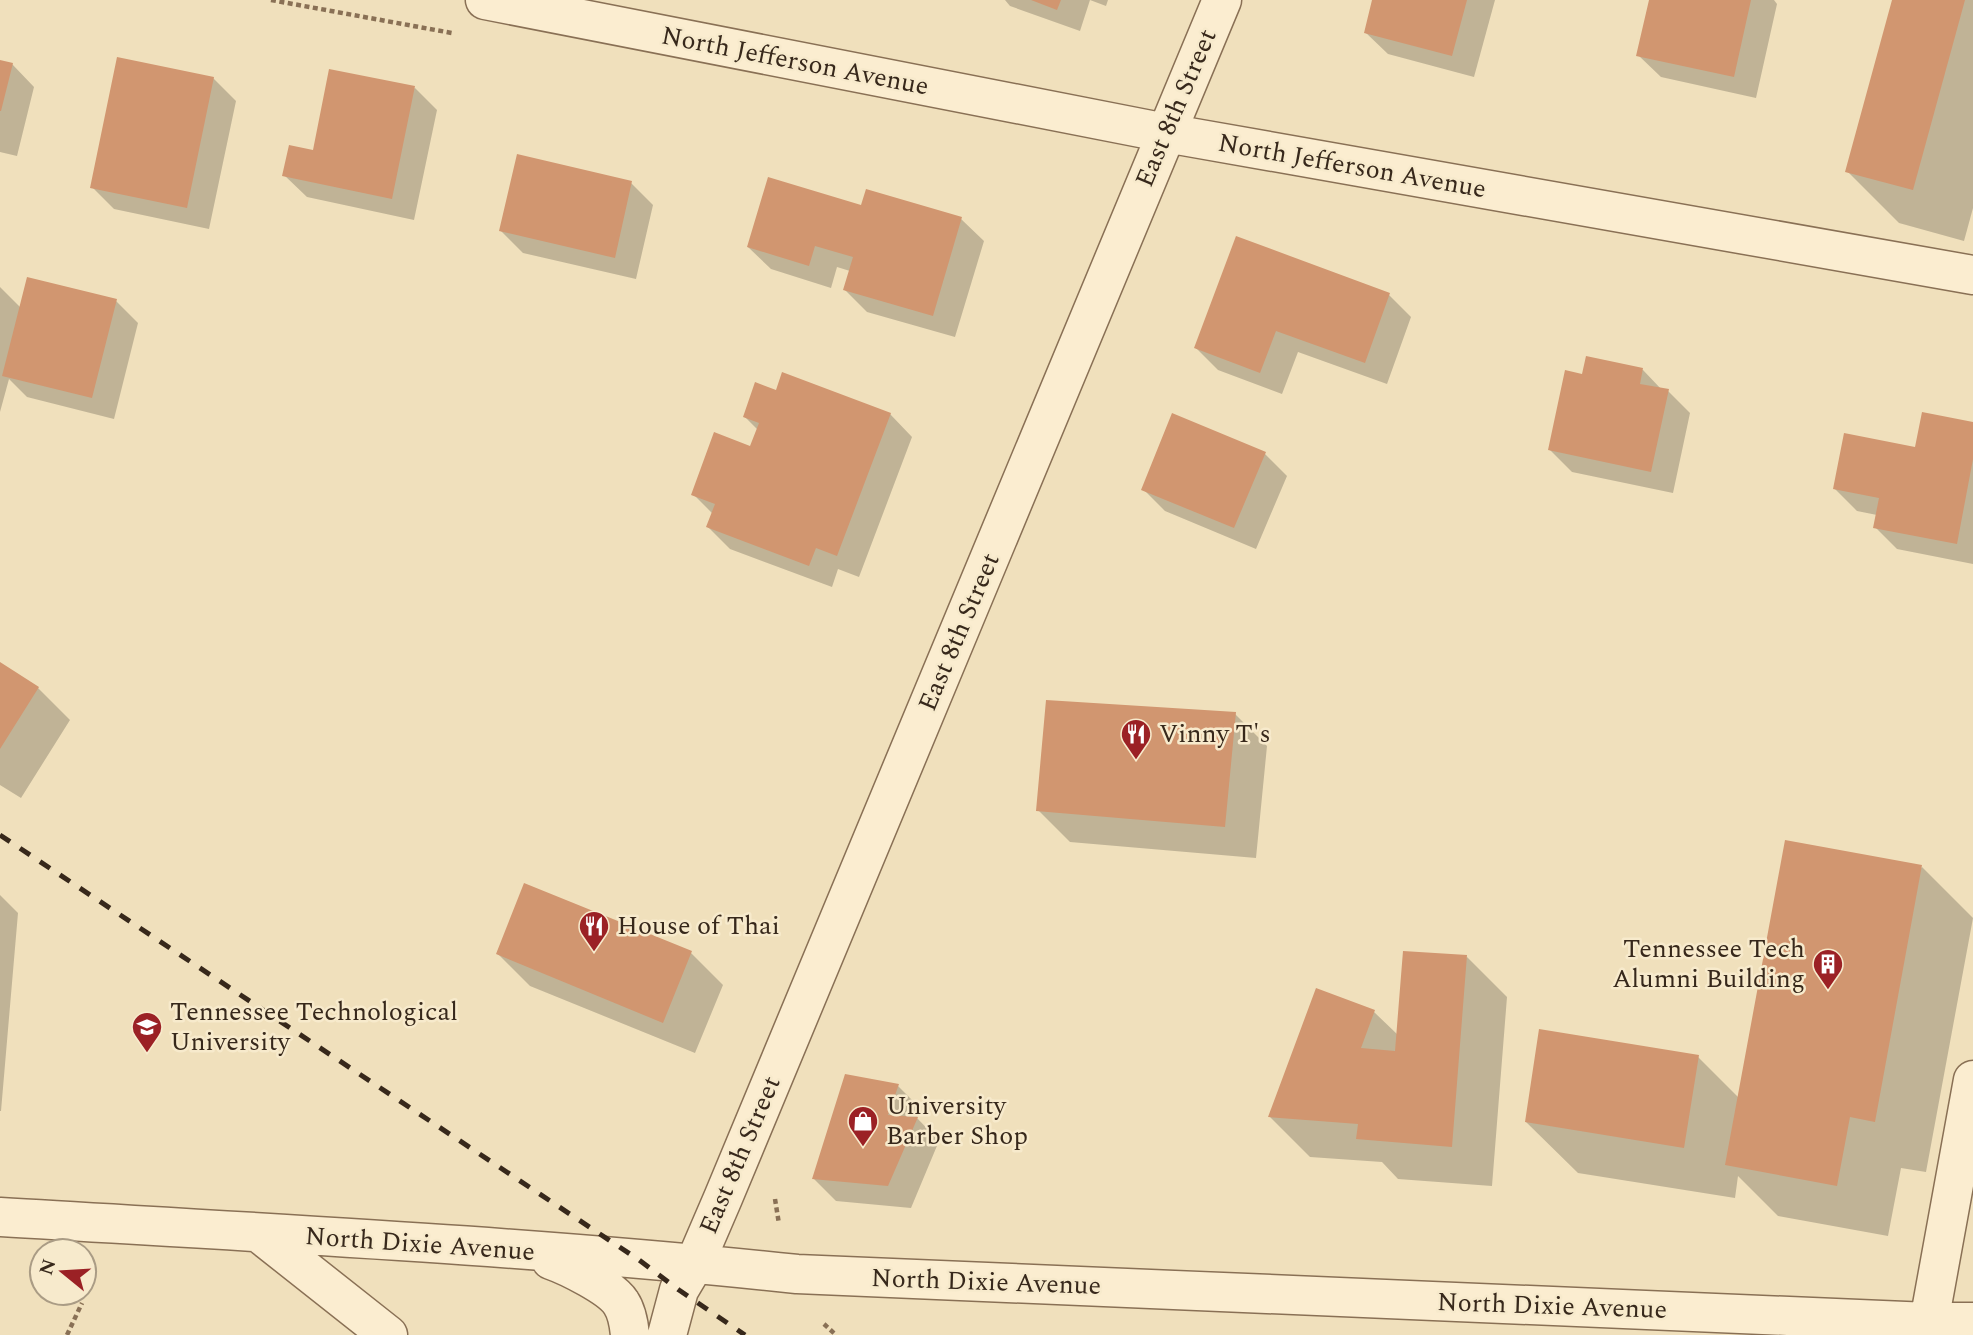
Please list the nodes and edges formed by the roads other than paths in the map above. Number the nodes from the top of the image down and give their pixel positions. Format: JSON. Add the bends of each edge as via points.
{"nodes":[{"id":1,"x":485,"y":0,"type":"edge"},
{"id":2,"x":1222,"y":0,"type":"edge"},
{"id":3,"x":1166,"y":133,"type":"junction"},
{"id":4,"x":1973,"y":275,"type":"edge"},
{"id":5,"x":1973,"y":1080,"type":"edge"},
{"id":6,"x":0,"y":1217,"type":"edge"},
{"id":7,"x":259,"y":1233,"type":"junction"},
{"id":8,"x":515,"y":1251,"type":"junction"},
{"id":9,"x":695,"y":1264,"type":"junction"},
{"id":10,"x":1973,"y":1322,"type":"edge"},
{"id":11,"x":1927,"y":1329,"type":"edge"},
{"id":12,"x":388,"y":1335,"type":"edge"},
{"id":13,"x":630,"y":1335,"type":"edge"},
{"id":14,"x":667,"y":1335,"type":"edge"}],
"edges":[{"from":1,"to":3,"type":"street","name":"North Jefferson Avenue"},
{"from":2,"to":3,"type":"street","name":"East 8th Street"},
{"from":3,"to":4,"type":"street","name":"North Jefferson Avenue"},
{"from":3,"to":9,"type":"street","name":"East 8th Street"},
{"from":5,"to":11,"type":"street"},
{"from":6,"to":7,"type":"street","name":"North Dixie Avenue"},
{"from":7,"to":8,"type":"street","name":"North Dixie Avenue"},
{"from":7,"to":12,"type":"street"},
{"from":8,"to":9,"type":"street","name":"North Dixie Avenue"},
{"from":8,"to":13,"type":"street","via":[[569,1266],[607,1290],[621,1302]]},
{"from":9,"to":11,"type":"street","name":"North Dixie Avenue","via":[[797,1274]]},
{"from":9,"to":14,"type":"street","name":"East 8th Street","via":[[679,1290]]},
{"from":10,"to":11,"type":"street","name":"North Dixie Avenue"}]}
